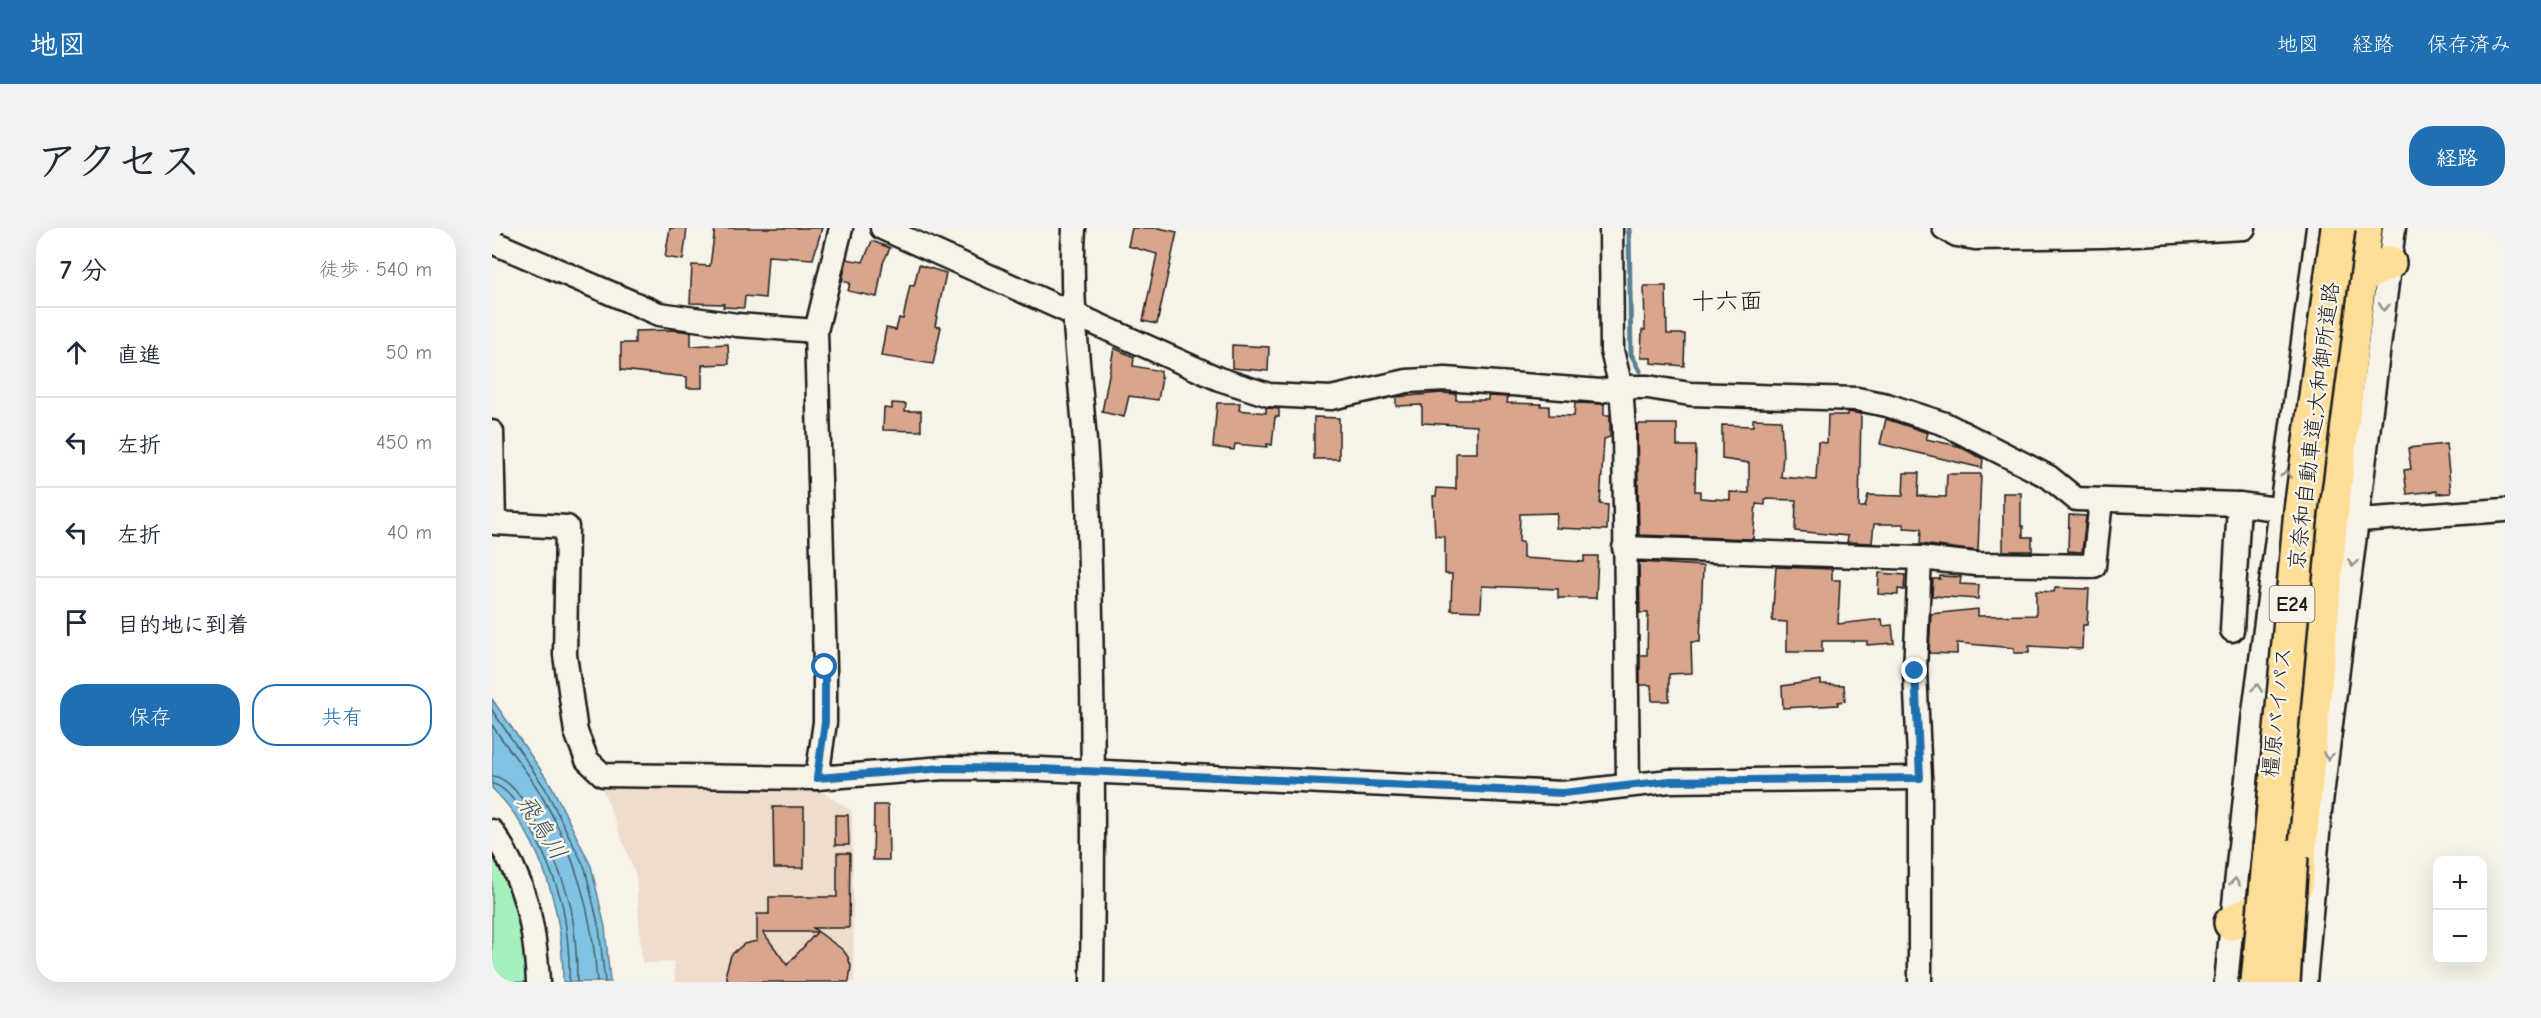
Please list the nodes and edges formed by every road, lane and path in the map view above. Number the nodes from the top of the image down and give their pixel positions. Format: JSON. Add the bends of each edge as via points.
{"nodes":[{"id":1,"x":841,"y":228,"type":"edge"},
{"id":2,"x":882,"y":228,"type":"edge"},
{"id":3,"x":1074,"y":228,"type":"edge"},
{"id":4,"x":1611,"y":228,"type":"edge"},
{"id":5,"x":1944,"y":228,"type":"edge"},
{"id":6,"x":2244,"y":228,"type":"edge"},
{"id":7,"x":2318,"y":228,"type":"edge"},
{"id":8,"x":2333,"y":228,"type":"edge"},
{"id":9,"x":2338,"y":228,"type":"edge"},
{"id":10,"x":2360,"y":228,"type":"edge"},
{"id":11,"x":2365,"y":228,"type":"edge"},
{"id":12,"x":2394,"y":228,"type":"edge"},
{"id":13,"x":492,"y":242,"type":"edge"},
{"id":14,"x":2390,"y":263,"type":"junction"},
{"id":15,"x":2359,"y":277,"type":"junction"},
{"id":16,"x":1076,"y":316,"type":"junction"},
{"id":17,"x":816,"y":331,"type":"junction"},
{"id":18,"x":1621,"y":387,"type":"junction"},
{"id":19,"x":492,"y":432,"type":"edge"},
{"id":20,"x":2101,"y":501,"type":"junction"},
{"id":21,"x":2239,"y":504,"type":"junction"},
{"id":22,"x":2289,"y":510,"type":"junction"},
{"id":23,"x":2505,"y":510,"type":"edge"},
{"id":24,"x":2345,"y":519,"type":"junction"},
{"id":25,"x":1624,"y":548,"type":"junction"},
{"id":26,"x":1920,"y":558,"type":"junction"},
{"id":27,"x":2232,"y":630,"type":"dead end"},
{"id":28,"x":1094,"y":771,"type":"junction"},
{"id":29,"x":817,"y":778,"type":"junction"},
{"id":30,"x":1920,"y":778,"type":"junction"},
{"id":31,"x":1628,"y":784,"type":"junction"},
{"id":32,"x":492,"y":831,"type":"edge"},
{"id":33,"x":2260,"y":908,"type":"junction"},
{"id":34,"x":2231,"y":923,"type":"junction"},
{"id":35,"x":538,"y":982,"type":"edge"},
{"id":36,"x":1092,"y":982,"type":"edge"},
{"id":37,"x":1920,"y":982,"type":"edge"},
{"id":38,"x":2226,"y":982,"type":"edge"},
{"id":39,"x":2257,"y":982,"type":"edge"},
{"id":40,"x":2283,"y":982,"type":"edge"},
{"id":41,"x":2289,"y":982,"type":"edge"},
{"id":42,"x":2305,"y":982,"type":"edge"}],
"edges":[{"from":1,"to":17,"type":"street"},
{"from":2,"to":16,"type":"street"},
{"from":3,"to":16,"type":"street"},
{"from":4,"to":18,"type":"street","via":[[1612,351]]},
{"from":5,"to":6,"type":"street","via":[[1975,238]]},
{"from":22,"to":7,"type":"street","one_way":true},
{"from":8,"to":22,"type":"highway","name":"橿原バイパス"},
{"from":9,"to":39,"type":"highway","name":"京奈和自動車道;大和御所道路","number":"E24","bridge":true,"via":[[2301,510]]},
{"from":10,"to":40,"type":"highway","name":"京奈和自動車道;大和御所道路","number":"E24","bridge":true,"via":[[2322,525],[2293,821]]},
{"from":11,"to":15,"type":"highway","name":"橿原バイパス"},
{"from":12,"to":14,"type":"street"},
{"from":13,"to":17,"type":"street","via":[[659,314]]},
{"from":14,"to":15,"type":"highway"},
{"from":14,"to":24,"type":"street","one_way":true},
{"from":15,"to":24,"type":"highway","name":"橿原バイパス"},
{"from":16,"to":18,"type":"street","via":[[1219,379],[1269,395],[1331,398],[1407,381],[1446,380],[1601,391]]},
{"from":16,"to":28,"type":"street","via":[[1088,493]]},
{"from":17,"to":29,"type":"street","via":[[825,667],[825,722]]},
{"from":18,"to":20,"type":"street","via":[[1690,394],[1857,399],[1887,405],[1945,424],[2049,477],[2076,499]]},
{"from":18,"to":25,"type":"street"},
{"from":19,"to":29,"type":"street","via":[[494,524],[567,527],[565,655],[576,732],[587,760],[603,775],[612,776]]},
{"from":20,"to":21,"type":"street"},
{"from":20,"to":26,"type":"street","via":[[2094,567],[1976,564]]},
{"from":21,"to":22,"type":"street"},
{"from":21,"to":27,"type":"street"},
{"from":22,"to":24,"type":"street"},
{"from":22,"to":33,"type":"highway","name":"橿原バイパス"},
{"from":34,"to":22,"type":"street","one_way":true,"via":[[2250,743]]},
{"from":23,"to":24,"type":"street"},
{"from":24,"to":41,"type":"highway","name":"橿原バイパス","via":[[2300,820]]},
{"from":24,"to":42,"type":"street","one_way":true},
{"from":25,"to":26,"type":"street"},
{"from":25,"to":31,"type":"street"},
{"from":26,"to":30,"type":"street","via":[[1915,671]]},
{"from":28,"to":29,"type":"street","via":[[944,768]]},
{"from":28,"to":31,"type":"street","via":[[1563,793]]},
{"from":28,"to":36,"type":"street"},
{"from":30,"to":31,"type":"street"},
{"from":30,"to":37,"type":"street"},
{"from":32,"to":35,"type":"street","via":[[518,878],[532,916]]},
{"from":33,"to":34,"type":"highway"},
{"from":33,"to":39,"type":"highway","name":"橿原バイパス"},
{"from":34,"to":38,"type":"street"}]}
